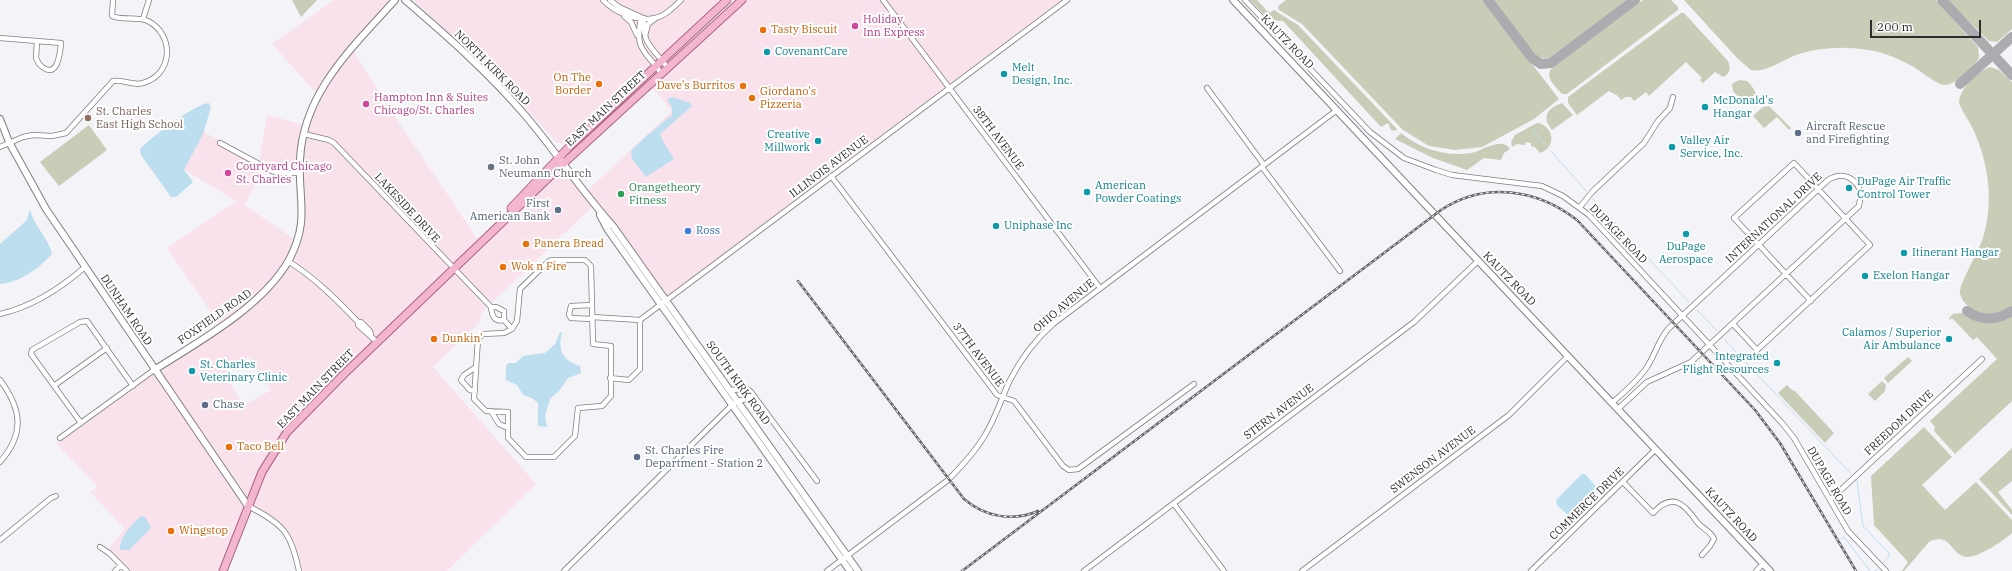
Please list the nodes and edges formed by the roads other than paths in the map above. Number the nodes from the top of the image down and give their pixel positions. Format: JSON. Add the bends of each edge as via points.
{"nodes":[{"id":1,"x":113,"y":0,"type":"edge"},
{"id":2,"x":149,"y":0,"type":"edge"},
{"id":3,"x":395,"y":0,"type":"edge"},
{"id":4,"x":405,"y":0,"type":"edge"},
{"id":5,"x":603,"y":0,"type":"edge"},
{"id":6,"x":610,"y":0,"type":"edge"},
{"id":7,"x":681,"y":0,"type":"edge"},
{"id":8,"x":727,"y":0,"type":"edge"},
{"id":9,"x":742,"y":0,"type":"edge"},
{"id":10,"x":883,"y":0,"type":"edge"},
{"id":11,"x":1067,"y":0,"type":"edge"},
{"id":12,"x":1233,"y":0,"type":"edge"},
{"id":13,"x":1245,"y":0,"type":"edge"},
{"id":14,"x":622,"y":14,"type":"junction"},
{"id":15,"x":642,"y":17,"type":"junction"},
{"id":16,"x":656,"y":18,"type":"junction"},
{"id":17,"x":143,"y":19,"type":"junction"},
{"id":18,"x":645,"y":36,"type":"junction"},
{"id":19,"x":638,"y":37,"type":"junction"},
{"id":20,"x":0,"y":38,"type":"edge"},
{"id":21,"x":37,"y":41,"type":"junction"},
{"id":22,"x":661,"y":60,"type":"junction"},
{"id":23,"x":655,"y":65,"type":"junction"},
{"id":24,"x":667,"y":67,"type":"junction"},
{"id":25,"x":661,"y":73,"type":"junction"},
{"id":26,"x":949,"y":88,"type":"junction"},
{"id":27,"x":1207,"y":88,"type":"dead end"},
{"id":28,"x":1673,"y":97,"type":"dead end"},
{"id":29,"x":1337,"y":110,"type":"junction"},
{"id":30,"x":0,"y":119,"type":"edge"},
{"id":31,"x":304,"y":134,"type":"junction"},
{"id":32,"x":9,"y":142,"type":"junction"},
{"id":33,"x":220,"y":143,"type":"dead end"},
{"id":34,"x":0,"y":147,"type":"edge"},
{"id":35,"x":559,"y":157,"type":"junction"},
{"id":36,"x":564,"y":163,"type":"junction"},
{"id":37,"x":1263,"y":166,"type":"junction"},
{"id":38,"x":300,"y":173,"type":"junction"},
{"id":39,"x":831,"y":176,"type":"junction"},
{"id":40,"x":1819,"y":189,"type":"junction"},
{"id":41,"x":1580,"y":207,"type":"junction"},
{"id":42,"x":598,"y":210,"type":"junction"},
{"id":43,"x":1846,"y":218,"type":"junction"},
{"id":44,"x":1759,"y":245,"type":"junction"},
{"id":45,"x":288,"y":260,"type":"junction"},
{"id":46,"x":1478,"y":261,"type":"junction"},
{"id":47,"x":85,"y":267,"type":"junction"},
{"id":48,"x":453,"y":269,"type":"junction"},
{"id":49,"x":1340,"y":271,"type":"dead end"},
{"id":50,"x":1786,"y":274,"type":"junction"},
{"id":51,"x":1100,"y":288,"type":"junction"},
{"id":52,"x":666,"y":300,"type":"junction"},
{"id":53,"x":1811,"y":301,"type":"junction"},
{"id":54,"x":592,"y":305,"type":"junction"},
{"id":55,"x":660,"y":305,"type":"junction"},
{"id":56,"x":491,"y":307,"type":"junction"},
{"id":57,"x":0,"y":314,"type":"edge"},
{"id":58,"x":1683,"y":316,"type":"junction"},
{"id":59,"x":592,"y":318,"type":"junction"},
{"id":60,"x":504,"y":320,"type":"junction"},
{"id":61,"x":640,"y":320,"type":"junction"},
{"id":62,"x":1733,"y":324,"type":"junction"},
{"id":63,"x":512,"y":329,"type":"junction"},
{"id":64,"x":377,"y":342,"type":"junction"},
{"id":65,"x":1710,"y":345,"type":"junction"},
{"id":66,"x":107,"y":348,"type":"junction"},
{"id":67,"x":1568,"y":356,"type":"junction"},
{"id":68,"x":1982,"y":359,"type":"dead end"},
{"id":69,"x":476,"y":367,"type":"junction"},
{"id":70,"x":154,"y":370,"type":"junction"},
{"id":71,"x":610,"y":378,"type":"junction"},
{"id":72,"x":0,"y":380,"type":"edge"},
{"id":73,"x":1194,"y":384,"type":"dead end"},
{"id":74,"x":55,"y":385,"type":"junction"},
{"id":75,"x":132,"y":386,"type":"junction"},
{"id":76,"x":730,"y":390,"type":"junction"},
{"id":77,"x":475,"y":391,"type":"junction"},
{"id":78,"x":755,"y":397,"type":"junction"},
{"id":79,"x":1003,"y":398,"type":"junction"},
{"id":80,"x":738,"y":400,"type":"junction"},
{"id":81,"x":1612,"y":403,"type":"junction"},
{"id":82,"x":732,"y":405,"type":"junction"},
{"id":83,"x":1618,"y":409,"type":"junction"},
{"id":84,"x":492,"y":411,"type":"junction"},
{"id":85,"x":81,"y":423,"type":"junction"},
{"id":86,"x":508,"y":428,"type":"junction"},
{"id":87,"x":60,"y":438,"type":"dead end"},
{"id":88,"x":1656,"y":449,"type":"junction"},
{"id":89,"x":0,"y":462,"type":"edge"},
{"id":90,"x":817,"y":481,"type":"dead end"},
{"id":91,"x":1623,"y":482,"type":"junction"},
{"id":92,"x":56,"y":496,"type":"dead end"},
{"id":93,"x":1830,"y":500,"type":"junction"},
{"id":94,"x":1174,"y":504,"type":"junction"},
{"id":95,"x":248,"y":506,"type":"junction"},
{"id":96,"x":0,"y":540,"type":"edge"},
{"id":97,"x":100,"y":547,"type":"dead end"},
{"id":98,"x":1702,"y":555,"type":"dead end"},
{"id":99,"x":848,"y":556,"type":"junction"},
{"id":100,"x":842,"y":560,"type":"junction"},
{"id":101,"x":1763,"y":564,"type":"junction"},
{"id":102,"x":121,"y":565,"type":"junction"},
{"id":103,"x":115,"y":571,"type":"edge"},
{"id":104,"x":127,"y":571,"type":"edge"},
{"id":105,"x":223,"y":571,"type":"edge"},
{"id":106,"x":299,"y":571,"type":"edge"},
{"id":107,"x":564,"y":571,"type":"edge"},
{"id":108,"x":828,"y":571,"type":"edge"},
{"id":109,"x":850,"y":571,"type":"edge"},
{"id":110,"x":858,"y":571,"type":"edge"},
{"id":111,"x":1084,"y":571,"type":"edge"},
{"id":112,"x":1224,"y":571,"type":"edge"},
{"id":113,"x":1302,"y":571,"type":"edge"},
{"id":114,"x":1531,"y":571,"type":"edge"},
{"id":115,"x":1756,"y":571,"type":"edge"},
{"id":116,"x":1770,"y":571,"type":"edge"},
{"id":117,"x":1886,"y":571,"type":"edge"}],
"edges":[{"from":1,"to":17,"type":"street","via":[[112,16]]},
{"from":2,"to":17,"type":"street"},
{"from":3,"to":31,"type":"street","name":"FOXFIELD ROAD","via":[[338,63],[326,80],[312,107]]},
{"from":4,"to":35,"type":"street","name":"NORTH KIRK ROAD","via":[[452,40],[486,74],[524,114]]},
{"from":5,"to":14,"type":"street"},
{"from":6,"to":15,"type":"street"},
{"from":7,"to":16,"type":"street"},
{"from":8,"to":22,"type":"main road","name":"EAST MAIN STREET"},
{"from":9,"to":24,"type":"main road","name":"EAST MAIN STREET"},
{"from":10,"to":26,"type":"street","name":"38TH AVENUE"},
{"from":11,"to":26,"type":"street","name":"ILLINOIS AVENUE"},
{"from":12,"to":29,"type":"street","name":"KAUTZ ROAD"},
{"from":13,"to":41,"type":"street","name":"DUPAGE ROAD","via":[[1370,132],[1404,158],[1452,175],[1542,186]]},
{"from":14,"to":15,"type":"street"},
{"from":14,"to":19,"type":"street","via":[[631,22]]},
{"from":15,"to":16,"type":"street"},
{"from":15,"to":18,"type":"street"},
{"from":15,"to":19,"type":"street"},
{"from":16,"to":18,"type":"street","via":[[648,24]]},
{"from":17,"to":32,"type":"street","via":[[163,34],[167,49],[164,65],[153,78],[144,83],[134,84],[117,80],[110,84],[66,133],[52,136],[33,135]]},
{"from":18,"to":22,"type":"street"},
{"from":19,"to":23,"type":"street","via":[[644,52]]},
{"from":20,"to":21,"type":"street"},
{"from":21,"to":21,"type":"street","via":[[36,61],[41,67],[54,68],[59,62],[61,43]]},
{"from":22,"to":23,"type":"main road","name":"EAST MAIN STREET"},
{"from":22,"to":24,"type":"street"},
{"from":23,"to":25,"type":"street"},
{"from":23,"to":35,"type":"main road","name":"EAST MAIN STREET"},
{"from":24,"to":25,"type":"main road","name":"EAST MAIN STREET"},
{"from":25,"to":36,"type":"main road","name":"EAST MAIN STREET"},
{"from":26,"to":39,"type":"street","name":"ILLINOIS AVENUE"},
{"from":26,"to":51,"type":"street","name":"38TH AVENUE"},
{"from":27,"to":37,"type":"street"},
{"from":28,"to":41,"type":"street","via":[[1670,108],[1644,143],[1592,192]]},
{"from":29,"to":37,"type":"street","name":"OHIO AVENUE"},
{"from":29,"to":46,"type":"street","name":"KAUTZ ROAD"},
{"from":30,"to":32,"type":"street","name":"DUNHAM ROAD"},
{"from":31,"to":38,"type":"street","name":"FOXFIELD ROAD"},
{"from":31,"to":48,"type":"street","name":"LAKESIDE DRIVE","via":[[334,143]]},
{"from":32,"to":34,"type":"street"},
{"from":32,"to":47,"type":"street","name":"DUNHAM ROAD","via":[[46,209]]},
{"from":33,"to":38,"type":"street","via":[[272,171]]},
{"from":35,"to":36,"type":"street","name":"SOUTH KIRK ROAD"},
{"from":35,"to":48,"type":"main road","name":"EAST MAIN STREET"},
{"from":36,"to":42,"type":"street","name":"SOUTH KIRK ROAD"},
{"from":36,"to":48,"type":"main road","name":"EAST MAIN STREET"},
{"from":37,"to":49,"type":"street"},
{"from":37,"to":51,"type":"street","name":"OHIO AVENUE"},
{"from":38,"to":45,"type":"street","name":"FOXFIELD ROAD","via":[[302,221],[298,241]]},
{"from":39,"to":52,"type":"street","name":"ILLINOIS AVENUE"},
{"from":39,"to":79,"type":"street","name":"37TH AVENUE","via":[[997,395]]},
{"from":40,"to":43,"type":"street"},
{"from":40,"to":43,"type":"street","name":"INTERNATIONAL DRIVE","via":[[1835,176],[1844,175],[1853,180],[1860,189],[1860,202]]},
{"from":40,"to":44,"type":"street","name":"INTERNATIONAL DRIVE"},
{"from":40,"to":44,"type":"street","via":[[1794,163],[1734,218]]},
{"from":41,"to":58,"type":"street","name":"DUPAGE ROAD"},
{"from":42,"to":52,"type":"street","name":"SOUTH KIRK ROAD","via":[[613,226]]},
{"from":42,"to":55,"type":"street","name":"SOUTH KIRK ROAD","via":[[608,230]]},
{"from":43,"to":50,"type":"street","name":"INTERNATIONAL DRIVE"},
{"from":43,"to":53,"type":"street","via":[[1870,245]]},
{"from":44,"to":50,"type":"street"},
{"from":44,"to":58,"type":"street","name":"INTERNATIONAL DRIVE"},
{"from":45,"to":64,"type":"street","via":[[326,289],[370,331],[370,335]]},
{"from":45,"to":70,"type":"street","name":"FOXFIELD ROAD","via":[[268,288],[249,306]]},
{"from":46,"to":67,"type":"street","name":"KAUTZ ROAD"},
{"from":46,"to":94,"type":"street","name":"STERN AVENUE","via":[[1414,322]]},
{"from":47,"to":57,"type":"street","via":[[36,301]]},
{"from":47,"to":70,"type":"street","name":"DUNHAM ROAD"},
{"from":48,"to":56,"type":"street","name":"LAKESIDE DRIVE"},
{"from":48,"to":64,"type":"main road","name":"EAST MAIN STREET"},
{"from":50,"to":53,"type":"street"},
{"from":50,"to":62,"type":"street","name":"INTERNATIONAL DRIVE"},
{"from":51,"to":79,"type":"street","name":"OHIO AVENUE","via":[[1053,324],[1034,343],[1015,371]]},
{"from":52,"to":55,"type":"street","name":"ILLINOIS AVENUE"},
{"from":52,"to":76,"type":"street","name":"SOUTH KIRK ROAD"},
{"from":53,"to":62,"type":"street","via":[[1757,350]]},
{"from":54,"to":59,"type":"street"},
{"from":54,"to":59,"type":"street","via":[[571,306],[569,315],[571,318]]},
{"from":54,"to":63,"type":"street","via":[[589,263],[585,260],[549,261],[520,289],[517,321]]},
{"from":55,"to":61,"type":"street","name":"ILLINOIS AVENUE"},
{"from":55,"to":82,"type":"street","name":"SOUTH KIRK ROAD"},
{"from":56,"to":60,"type":"street","name":"LAKESIDE DRIVE","via":[[494,318]]},
{"from":56,"to":60,"type":"street","name":"LAKESIDE DRIVE","via":[[504,311]]},
{"from":58,"to":65,"type":"street","name":"DUPAGE ROAD"},
{"from":58,"to":81,"type":"street","name":"INTERNATIONAL DRIVE","via":[[1661,338],[1643,373]]},
{"from":59,"to":61,"type":"street"},
{"from":59,"to":71,"type":"street","via":[[593,344],[611,346]]},
{"from":60,"to":63,"type":"street","name":"LAKESIDE DRIVE"},
{"from":61,"to":71,"type":"street","via":[[640,369],[629,380]]},
{"from":62,"to":65,"type":"street","name":"INTERNATIONAL DRIVE"},
{"from":63,"to":69,"type":"street","via":[[504,333],[483,334],[478,339]]},
{"from":64,"to":95,"type":"main road","name":"EAST MAIN STREET","via":[[288,432],[262,472]]},
{"from":65,"to":83,"type":"street","name":"INTERNATIONAL DRIVE","via":[[1684,366],[1647,382]]},
{"from":65,"to":93,"type":"street","name":"DUPAGE ROAD","via":[[1790,433]]},
{"from":66,"to":74,"type":"street"},
{"from":66,"to":74,"type":"street","via":[[91,325],[83,321],[32,350],[31,354]]},
{"from":66,"to":75,"type":"street"},
{"from":67,"to":81,"type":"street","name":"KAUTZ ROAD"},
{"from":67,"to":113,"type":"street","name":"SWENSON AVENUE","via":[[1509,415]]},
{"from":68,"to":93,"type":"street","name":"FREEDOM DRIVE"},
{"from":69,"to":77,"type":"street"},
{"from":69,"to":77,"type":"street","via":[[461,380],[470,390]]},
{"from":70,"to":75,"type":"street","name":"FOXFIELD ROAD"},
{"from":70,"to":95,"type":"street","name":"DUNHAM ROAD"},
{"from":71,"to":86,"type":"street","via":[[611,396],[602,406],[578,408],[575,436],[554,457],[526,457],[508,438]]},
{"from":72,"to":89,"type":"street","via":[[14,398],[18,421],[12,447]]},
{"from":73,"to":79,"type":"street","name":"37TH AVENUE","via":[[1078,469],[1069,470],[1063,466],[1014,401]]},
{"from":74,"to":85,"type":"street"},
{"from":75,"to":85,"type":"street","name":"FOXFIELD ROAD"},
{"from":76,"to":78,"type":"street","via":[[747,389]]},
{"from":76,"to":80,"type":"street","name":"SOUTH KIRK ROAD"},
{"from":77,"to":84,"type":"street","via":[[474,399],[486,411]]},
{"from":78,"to":80,"type":"street"},
{"from":78,"to":90,"type":"street"},
{"from":79,"to":99,"type":"street","name":"OHIO AVENUE","via":[[985,435],[965,463],[948,480]]},
{"from":80,"to":82,"type":"street"},
{"from":80,"to":99,"type":"street","name":"SOUTH KIRK ROAD"},
{"from":81,"to":83,"type":"street","name":"KAUTZ ROAD"},
{"from":82,"to":100,"type":"street","name":"SOUTH KIRK ROAD"},
{"from":82,"to":107,"type":"street"},
{"from":83,"to":88,"type":"street","name":"KAUTZ ROAD"},
{"from":84,"to":86,"type":"street","via":[[499,424]]},
{"from":84,"to":86,"type":"street","via":[[508,412]]},
{"from":85,"to":87,"type":"street","name":"FOXFIELD ROAD"},
{"from":88,"to":91,"type":"street","name":"COMMERCE DRIVE"},
{"from":88,"to":101,"type":"street","name":"KAUTZ ROAD"},
{"from":91,"to":98,"type":"street","via":[[1652,513],[1659,506],[1669,502],[1680,503],[1688,508],[1697,522],[1712,534],[1714,539]]},
{"from":91,"to":114,"type":"street","name":"COMMERCE DRIVE"},
{"from":92,"to":96,"type":"street"},
{"from":93,"to":117,"type":"street","name":"DUPAGE ROAD","via":[[1848,531]]},
{"from":94,"to":111,"type":"street","name":"STERN AVENUE"},
{"from":94,"to":112,"type":"street"},
{"from":95,"to":105,"type":"main road","name":"EAST MAIN STREET"},
{"from":95,"to":106,"type":"street","via":[[272,518],[281,526],[293,547]]},
{"from":97,"to":102,"type":"street"},
{"from":99,"to":100,"type":"street","name":"OHIO AVENUE"},
{"from":99,"to":110,"type":"street","name":"SOUTH KIRK ROAD"},
{"from":100,"to":108,"type":"street","name":"OHIO AVENUE"},
{"from":100,"to":109,"type":"street","name":"SOUTH KIRK ROAD"},
{"from":101,"to":115,"type":"street"},
{"from":101,"to":116,"type":"street","name":"KAUTZ ROAD"},
{"from":102,"to":103,"type":"street"},
{"from":102,"to":104,"type":"street"}]}
